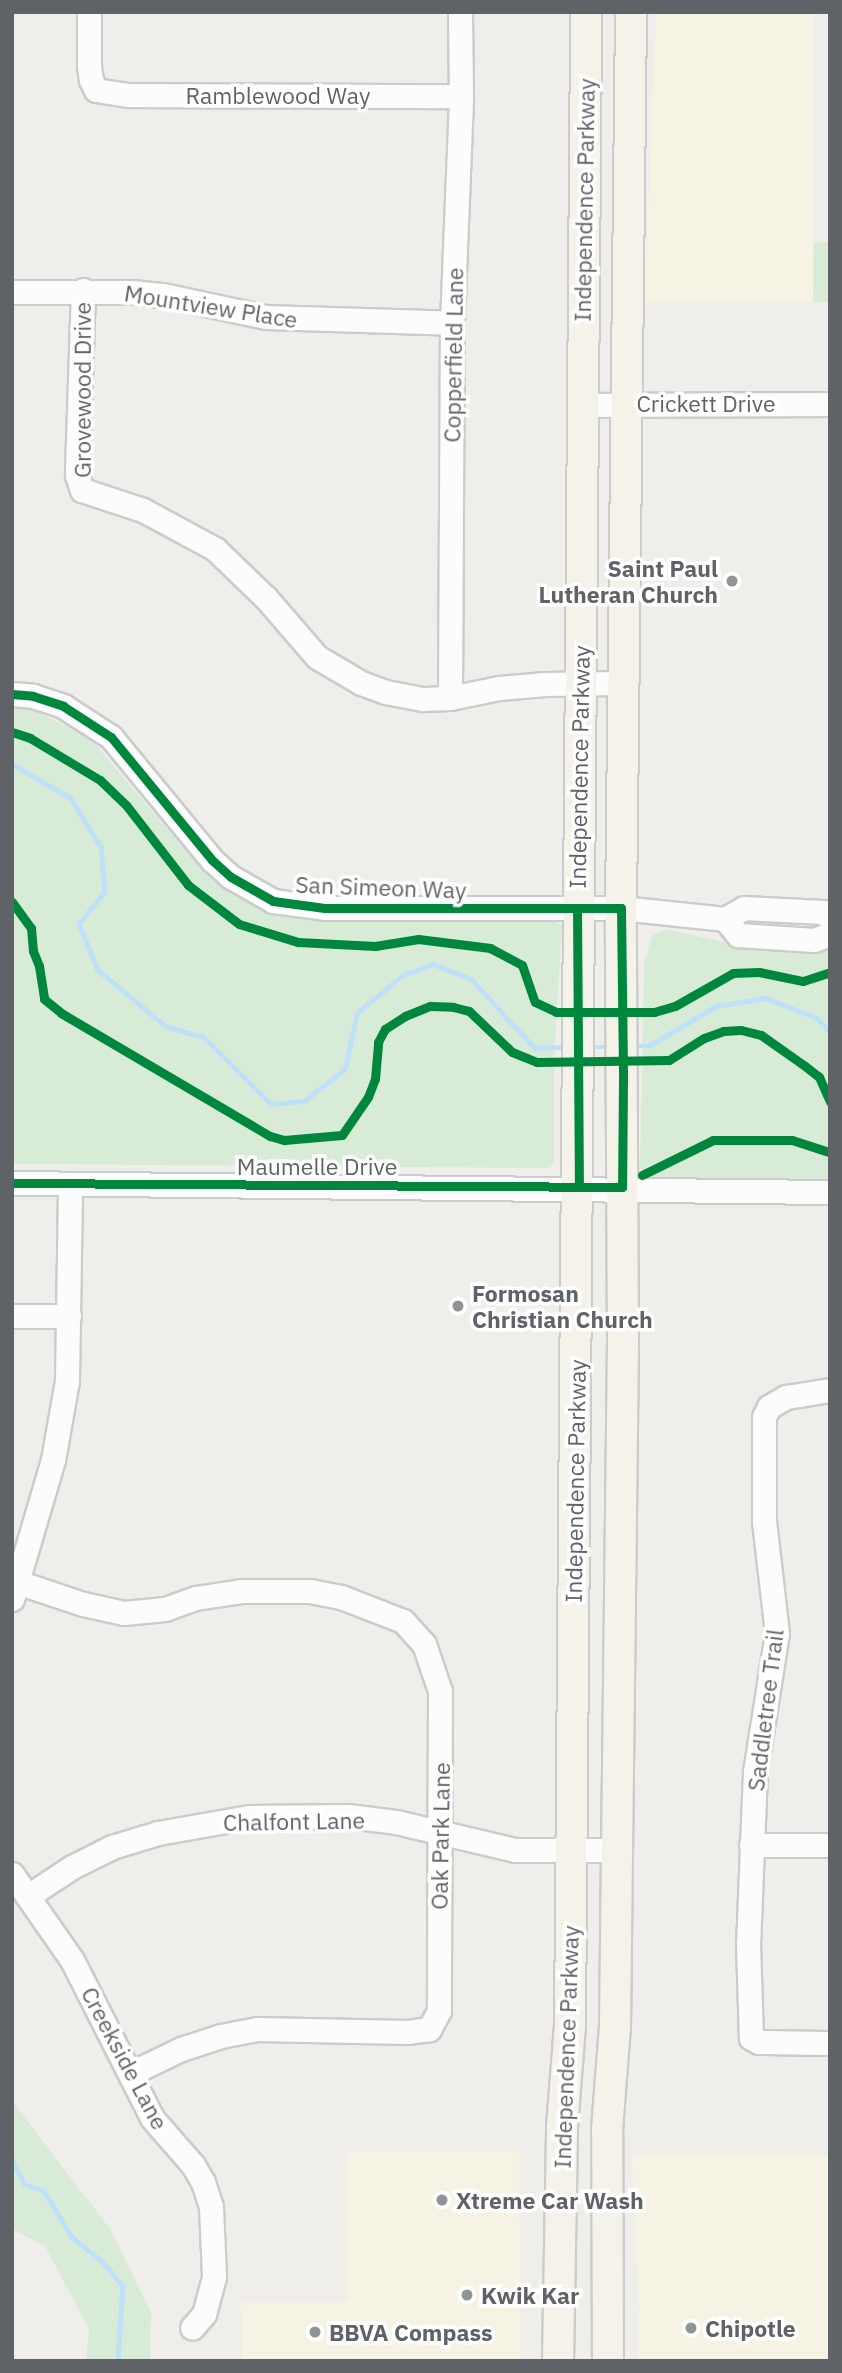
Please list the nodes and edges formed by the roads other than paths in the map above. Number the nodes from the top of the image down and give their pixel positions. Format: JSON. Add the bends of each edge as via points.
{"nodes":[{"id":1,"x":89,"y":12,"type":"edge"},
{"id":2,"x":460,"y":12,"type":"edge"},
{"id":3,"x":586,"y":12,"type":"edge"},
{"id":4,"x":631,"y":12,"type":"edge"},
{"id":5,"x":585,"y":76,"type":"junction"},
{"id":6,"x":630,"y":78,"type":"junction"},
{"id":7,"x":461,"y":96,"type":"junction"},
{"id":8,"x":83,"y":290,"type":"junction"},
{"id":9,"x":12,"y":292,"type":"edge"},
{"id":10,"x":452,"y":323,"type":"junction"},
{"id":11,"x":626,"y":402,"type":"junction"},
{"id":12,"x":830,"y":404,"type":"edge"},
{"id":13,"x":582,"y":405,"type":"junction"},
{"id":14,"x":579,"y":683,"type":"junction"},
{"id":15,"x":623,"y":683,"type":"junction"},
{"id":16,"x":12,"y":694,"type":"edge"},
{"id":17,"x":450,"y":698,"type":"junction"},
{"id":18,"x":577,"y":908,"type":"junction"},
{"id":19,"x":621,"y":908,"type":"junction"},
{"id":20,"x":830,"y":918,"type":"edge"},
{"id":21,"x":725,"y":919,"type":"junction"},
{"id":22,"x":830,"y":934,"type":"edge"},
{"id":23,"x":12,"y":1183,"type":"edge"},
{"id":24,"x":69,"y":1184,"type":"junction"},
{"id":25,"x":579,"y":1187,"type":"junction"},
{"id":26,"x":622,"y":1187,"type":"junction"},
{"id":27,"x":830,"y":1192,"type":"edge"},
{"id":28,"x":12,"y":1316,"type":"edge"},
{"id":29,"x":69,"y":1316,"type":"junction"},
{"id":30,"x":830,"y":1390,"type":"edge"},
{"id":31,"x":15,"y":1591,"type":"edge"},
{"id":32,"x":440,"y":1834,"type":"junction"},
{"id":33,"x":751,"y":1845,"type":"junction"},
{"id":34,"x":830,"y":1845,"type":"edge"},
{"id":35,"x":570,"y":1850,"type":"junction"},
{"id":36,"x":615,"y":1850,"type":"junction"},
{"id":37,"x":12,"y":1874,"type":"edge"},
{"id":38,"x":28,"y":1896,"type":"junction"},
{"id":39,"x":830,"y":2043,"type":"edge"},
{"id":40,"x":131,"y":2073,"type":"junction"},
{"id":41,"x":561,"y":2249,"type":"junction"},
{"id":42,"x":605,"y":2253,"type":"junction"},
{"id":43,"x":192,"y":2328,"type":"dead end"},
{"id":44,"x":558,"y":2361,"type":"edge"},
{"id":45,"x":608,"y":2361,"type":"edge"}],
"edges":[{"from":1,"to":7,"type":"street","name":"Ramblewood Way","via":[[89,66],[96,90],[129,95]]},
{"from":2,"to":7,"type":"street","name":"Copperfield Lane"},
{"from":3,"to":5,"type":"main road","name":"Independence Parkway"},
{"from":4,"to":6,"type":"main road","name":"Independence Parkway"},
{"from":5,"to":6,"type":"main road"},
{"from":5,"to":13,"type":"main road","name":"Independence Parkway"},
{"from":6,"to":11,"type":"main road","name":"Independence Parkway"},
{"from":7,"to":10,"type":"street","name":"Copperfield Lane"},
{"from":8,"to":9,"type":"street","name":"Mountview Place"},
{"from":8,"to":10,"type":"street","name":"Mountview Place","via":[[163,295],[266,317]]},
{"from":8,"to":17,"type":"street","name":"Grovewood Drive","via":[[77,475],[82,490],[143,510],[215,549],[266,597],[317,657],[339,672],[386,692],[423,699]]},
{"from":10,"to":17,"type":"street","name":"Copperfield Lane"},
{"from":11,"to":12,"type":"street","name":"Crickett Drive"},
{"from":11,"to":13,"type":"street","name":"Crickett Drive"},
{"from":11,"to":15,"type":"main road","name":"Independence Parkway"},
{"from":13,"to":14,"type":"main road","name":"Independence Parkway"},
{"from":14,"to":15,"type":"street"},
{"from":14,"to":17,"type":"street","via":[[499,688]]},
{"from":14,"to":18,"type":"main road","name":"Independence Parkway"},
{"from":15,"to":19,"type":"main road","name":"Independence Parkway"},
{"from":16,"to":18,"type":"street","name":"San Simeon Way","via":[[63,706],[111,737],[212,860],[241,884],[273,901],[325,908]]},
{"from":18,"to":19,"type":"street","name":"San Simeon Way"},
{"from":18,"to":25,"type":"main road","name":"Independence Parkway"},
{"from":19,"to":21,"type":"street","name":"San Simeon Way"},
{"from":19,"to":26,"type":"main road","name":"Independence Parkway"},
{"from":20,"to":21,"type":"street","name":"San Simeon Way","via":[[823,912],[744,908]]},
{"from":21,"to":22,"type":"street","name":"San Simeon Way","via":[[738,935],[814,940]]},
{"from":23,"to":24,"type":"street","name":"Maumelle Drive"},
{"from":24,"to":25,"type":"street","name":"Maumelle Drive"},
{"from":24,"to":29,"type":"street"},
{"from":25,"to":26,"type":"street","name":"Maumelle Drive"},
{"from":25,"to":35,"type":"main road","name":"Independence Parkway"},
{"from":26,"to":27,"type":"street","name":"Maumelle Drive"},
{"from":26,"to":36,"type":"main road","name":"Independence Parkway"},
{"from":28,"to":29,"type":"street"},
{"from":29,"to":31,"type":"street","via":[[60,1425]]},
{"from":30,"to":33,"type":"street","name":"Saddletree Trail","via":[[786,1397],[769,1407],[764,1417],[764,1521],[778,1633],[755,1772]]},
{"from":31,"to":32,"type":"street","name":"Oak Park Lane","via":[[124,1613],[243,1591],[310,1591],[356,1601],[403,1621],[424,1644],[440,1691]]},
{"from":32,"to":35,"type":"street","name":"Chalfont Lane","via":[[515,1850]]},
{"from":32,"to":38,"type":"street","name":"Chalfont Lane","via":[[348,1816],[249,1817],[202,1824],[112,1847]]},
{"from":32,"to":40,"type":"street","name":"Oak Park Lane","via":[[439,2011],[429,2029],[257,2029],[181,2049]]},
{"from":33,"to":34,"type":"street"},
{"from":33,"to":39,"type":"street","name":"Saddletree Trail","via":[[751,2038]]},
{"from":35,"to":36,"type":"street","name":"Chalfont Lane"},
{"from":35,"to":41,"type":"main road","name":"Independence Parkway","via":[[570,2026],[562,2127]]},
{"from":36,"to":42,"type":"main road","name":"Independence Parkway","via":[[615,2026]]},
{"from":37,"to":38,"type":"street","name":"Creekside Lane"},
{"from":38,"to":40,"type":"street","name":"Creekside Lane","via":[[72,1960]]},
{"from":40,"to":43,"type":"street","name":"Creekside Lane","via":[[152,2118],[193,2165],[211,2207],[214,2277],[207,2307]]},
{"from":41,"to":42,"type":"main road"},
{"from":41,"to":44,"type":"main road","name":"Independence Parkway"},
{"from":42,"to":45,"type":"main road","name":"Independence Parkway"}]}
